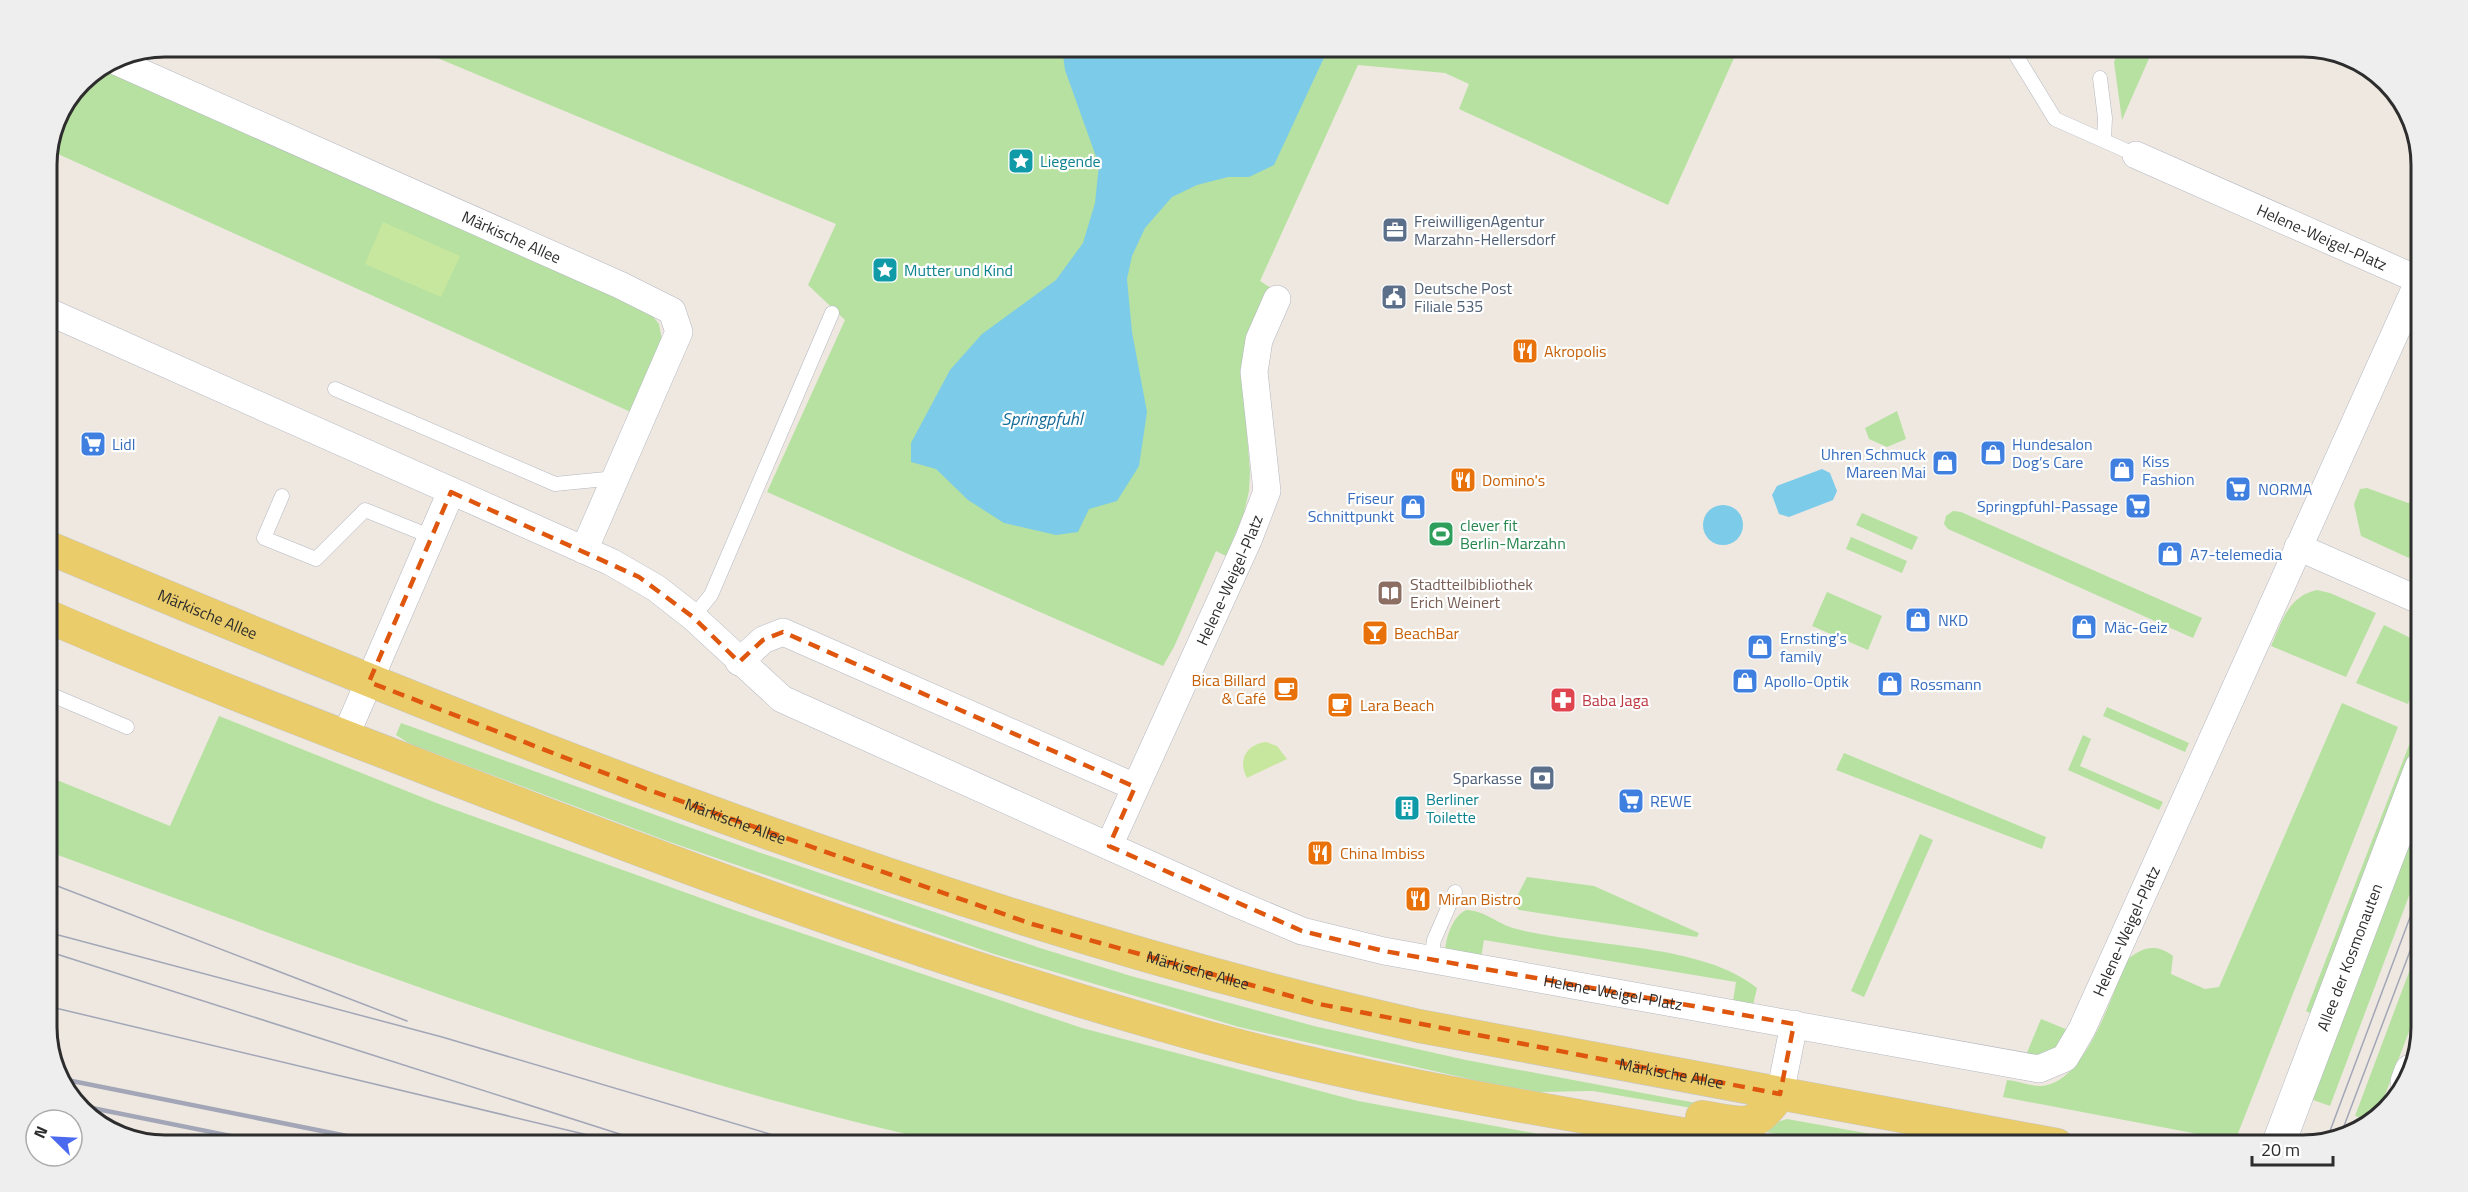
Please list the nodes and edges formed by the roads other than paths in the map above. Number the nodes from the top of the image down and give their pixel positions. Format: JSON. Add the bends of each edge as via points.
{"nodes":[{"id":1,"x":2017,"y":57,"type":"edge"},
{"id":2,"x":124,"y":65,"type":"edge"},
{"id":3,"x":2100,"y":78,"type":"dead end"},
{"id":4,"x":2104,"y":140,"type":"junction"},
{"id":5,"x":2136,"y":155,"type":"joint"},
{"id":6,"x":2411,"y":276,"type":"edge"},
{"id":7,"x":2411,"y":298,"type":"edge"},
{"id":8,"x":1277,"y":299,"type":"dead end"},
{"id":9,"x":832,"y":313,"type":"dead end"},
{"id":10,"x":57,"y":315,"type":"edge"},
{"id":11,"x":335,"y":389,"type":"dead end"},
{"id":12,"x":615,"y":478,"type":"junction"},
{"id":13,"x":452,"y":492,"type":"junction"},
{"id":14,"x":282,"y":496,"type":"dead end"},
{"id":15,"x":432,"y":537,"type":"junction"},
{"id":16,"x":2298,"y":547,"type":"junction"},
{"id":17,"x":584,"y":550,"type":"junction"},
{"id":18,"x":57,"y":551,"type":"edge"},
{"id":19,"x":2411,"y":597,"type":"edge"},
{"id":20,"x":693,"y":617,"type":"junction"},
{"id":21,"x":57,"y":620,"type":"edge"},
{"id":22,"x":739,"y":662,"type":"junction"},
{"id":23,"x":369,"y":682,"type":"junction"},
{"id":24,"x":57,"y":697,"type":"edge"},
{"id":25,"x":127,"y":727,"type":"dead end"},
{"id":26,"x":345,"y":737,"type":"junction"},
{"id":27,"x":1136,"y":787,"type":"junction"},
{"id":28,"x":2411,"y":794,"type":"edge"},
{"id":29,"x":1109,"y":846,"type":"junction"},
{"id":30,"x":1455,"y":891,"type":"dead end"},
{"id":31,"x":1431,"y":959,"type":"junction"},
{"id":32,"x":1794,"y":1024,"type":"junction"},
{"id":33,"x":1780,"y":1094,"type":"junction"},
{"id":34,"x":1538,"y":1108,"type":"junction"},
{"id":35,"x":1684,"y":1135,"type":"edge"},
{"id":36,"x":1998,"y":1135,"type":"edge"},
{"id":37,"x":2282,"y":1135,"type":"edge"}],
"edges":[{"from":1,"to":4,"type":"lane","name":"Helene-Weigel-Platz","via":[[2055,119]]},
{"from":2,"to":12,"type":"street","name":"Märkische Allee","via":[[672,311],[679,332]]},
{"from":3,"to":4,"type":"lane"},
{"from":4,"to":5,"type":"lane","name":"Helene-Weigel-Platz"},
{"from":5,"to":6,"type":"street","name":"Helene-Weigel-Platz"},
{"from":7,"to":16,"type":"street","name":"Helene-Weigel-Platz"},
{"from":8,"to":27,"type":"street","name":"Helene-Weigel-Platz","via":[[1259,340],[1254,372],[1266,491],[1249,538]]},
{"from":9,"to":20,"type":"lane","via":[[711,596]]},
{"from":10,"to":13,"type":"street"},
{"from":11,"to":12,"type":"lane","via":[[555,483]]},
{"from":12,"to":17,"type":"street","name":"Märkische Allee"},
{"from":13,"to":15,"type":"street"},
{"from":13,"to":17,"type":"street"},
{"from":14,"to":15,"type":"lane","via":[[264,537],[316,559],[365,510]]},
{"from":15,"to":23,"type":"street"},
{"from":16,"to":19,"type":"street"},
{"from":16,"to":32,"type":"street","name":"Helene-Weigel-Platz","via":[[2082,1029],[2065,1058],[2039,1069]]},
{"from":17,"to":20,"type":"street","via":[[639,577]]},
{"from":18,"to":23,"type":"main road","name":"Märkische Allee"},
{"from":20,"to":22,"type":"street"},
{"from":21,"to":26,"type":"main road"},
{"from":22,"to":27,"type":"street","via":[[763,640],[783,632]]},
{"from":22,"to":29,"type":"street","name":"Helene-Weigel-Platz","via":[[782,699]]},
{"from":23,"to":26,"type":"street"},
{"from":23,"to":33,"type":"main road","name":"Märkische Allee","via":[[658,793],[1032,924],[1364,1014]]},
{"from":24,"to":25,"type":"lane"},
{"from":26,"to":34,"type":"main road","via":[[613,840],[1014,980],[1205,1037],[1400,1084]]},
{"from":27,"to":29,"type":"street","name":"Helene-Weigel-Platz"},
{"from":28,"to":37,"type":"main road","name":"Allee der Kosmonauten"},
{"from":29,"to":31,"type":"street","name":"Helene-Weigel-Platz","via":[[1302,931]]},
{"from":30,"to":31,"type":"lane","via":[[1434,940]]},
{"from":31,"to":32,"type":"street","name":"Helene-Weigel-Platz"},
{"from":32,"to":33,"type":"street"},
{"from":33,"to":34,"type":"main road","via":[[1761,1119],[1743,1123],[1603,1099]]},
{"from":33,"to":36,"type":"main road","name":"Märkische Allee"},
{"from":34,"to":35,"type":"main road"}]}
